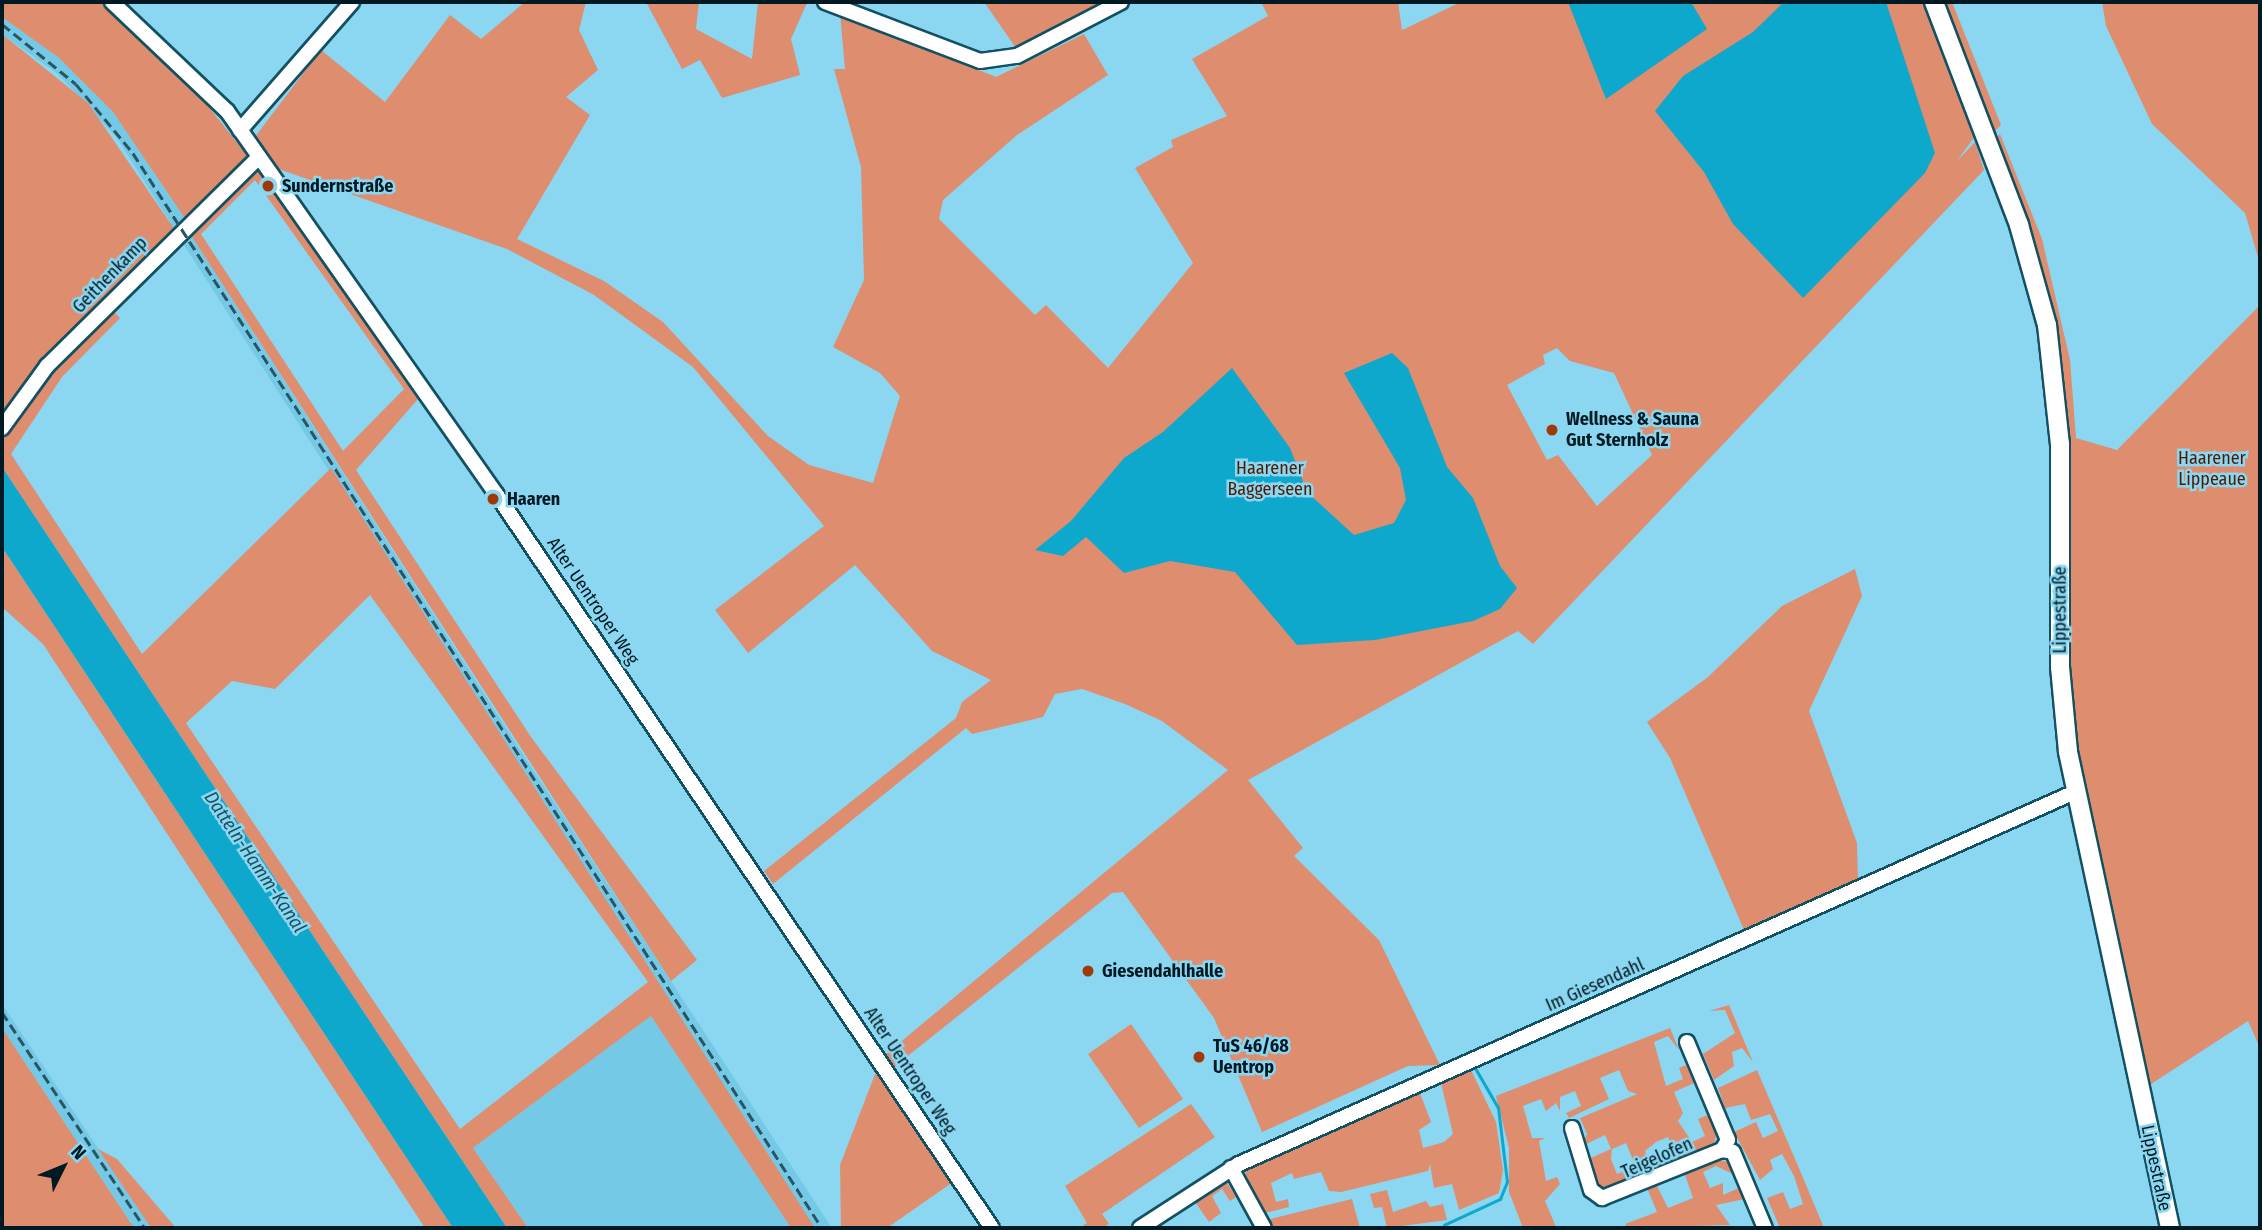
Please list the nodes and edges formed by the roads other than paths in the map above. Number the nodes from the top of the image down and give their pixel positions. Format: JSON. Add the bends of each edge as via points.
{"nodes":[{"id":1,"x":112,"y":2,"type":"edge"},
{"id":2,"x":352,"y":2,"type":"edge"},
{"id":3,"x":825,"y":2,"type":"edge"},
{"id":4,"x":1121,"y":2,"type":"edge"},
{"id":5,"x":1934,"y":2,"type":"edge"},
{"id":6,"x":240,"y":130,"type":"junction"},
{"id":7,"x":258,"y":158,"type":"junction"},
{"id":8,"x":2,"y":428,"type":"edge"},
{"id":9,"x":2075,"y":792,"type":"junction"},
{"id":10,"x":1687,"y":1042,"type":"dead end"},
{"id":11,"x":1572,"y":1128,"type":"dead end"},
{"id":12,"x":1728,"y":1148,"type":"junction"},
{"id":13,"x":1231,"y":1168,"type":"junction"},
{"id":14,"x":992,"y":1228,"type":"edge"},
{"id":15,"x":1140,"y":1228,"type":"edge"},
{"id":16,"x":1264,"y":1228,"type":"edge"},
{"id":17,"x":1765,"y":1228,"type":"edge"},
{"id":18,"x":2170,"y":1228,"type":"edge"}],
"edges":[{"from":1,"to":6,"type":"street","name":"Alter Uentroper Weg","via":[[215,97]]},
{"from":2,"to":6,"type":"street"},
{"from":3,"to":4,"type":"street","via":[[948,52],[998,61]]},
{"from":5,"to":9,"type":"main road","name":"Lippestraße","via":[[2019,225],[2047,325],[2060,444],[2060,667]]},
{"from":6,"to":7,"type":"street","name":"Alter Uentroper Weg"},
{"from":7,"to":8,"type":"street","name":"Geithenkamp","via":[[47,366]]},
{"from":7,"to":14,"type":"street","name":"Alter Uentroper Weg","via":[[497,495]]},
{"from":9,"to":13,"type":"street","name":"Im Giesendahl"},
{"from":9,"to":18,"type":"main road","name":"Lippestraße"},
{"from":10,"to":12,"type":"street"},
{"from":11,"to":12,"type":"street","name":"Teigelofen","via":[[1591,1191],[1602,1198]]},
{"from":12,"to":17,"type":"street"},
{"from":13,"to":15,"type":"street","name":"Im Giesendahl"},
{"from":13,"to":16,"type":"street"}]}
